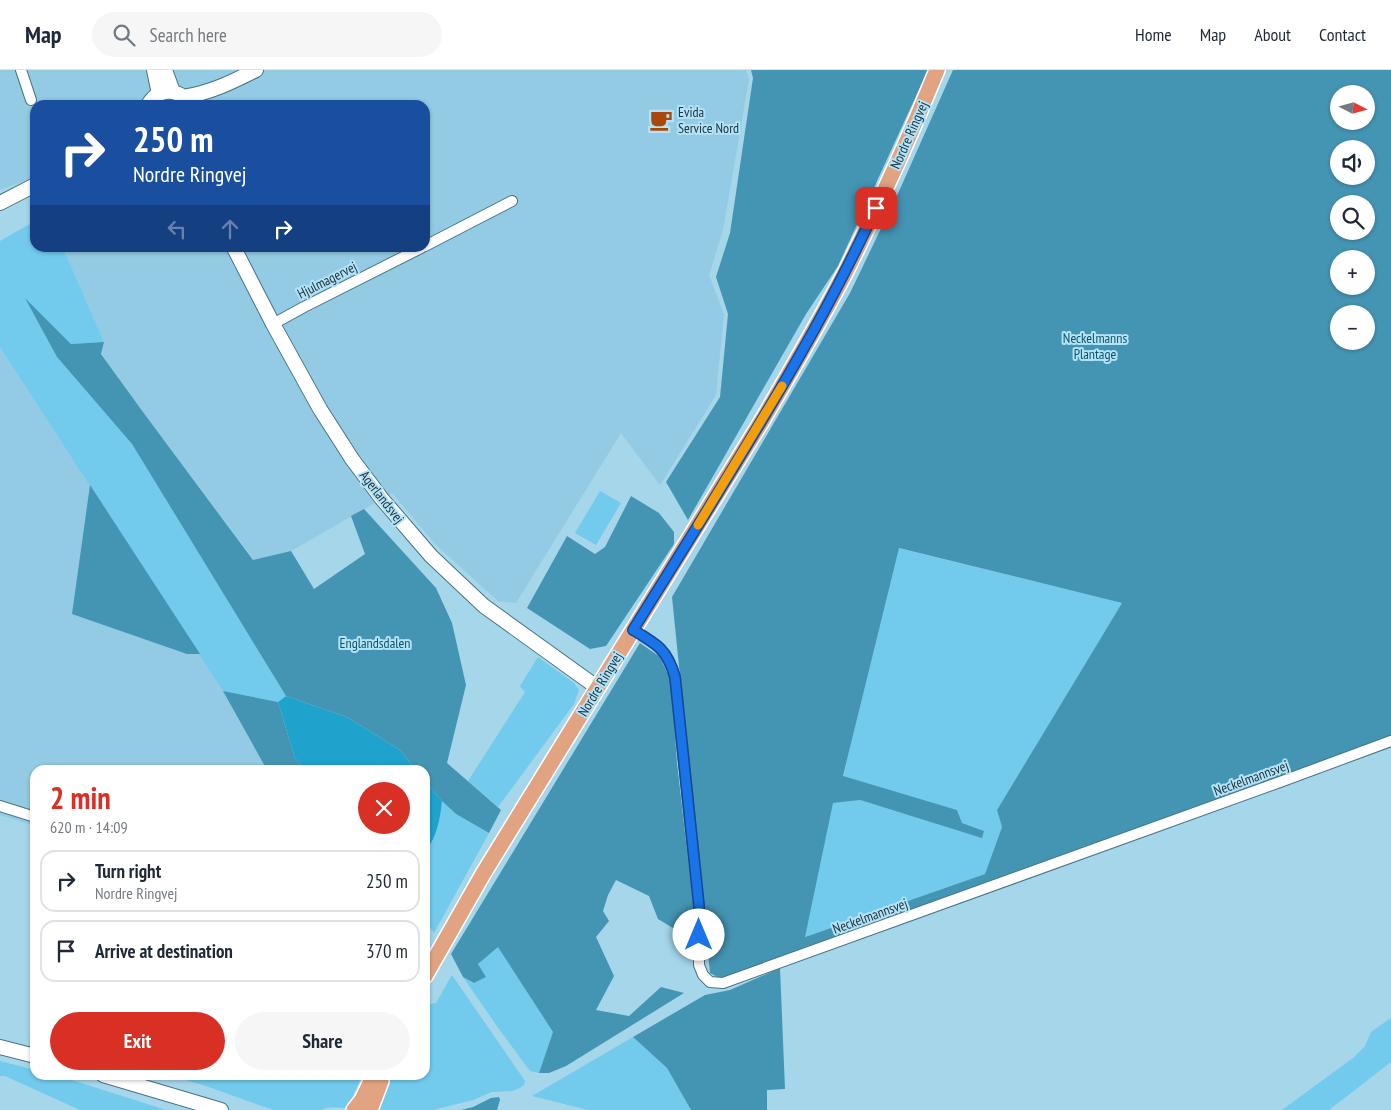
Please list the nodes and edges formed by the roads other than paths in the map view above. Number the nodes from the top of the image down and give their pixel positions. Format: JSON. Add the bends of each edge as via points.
{"nodes":[{"id":1,"x":21,"y":70,"type":"edge"},
{"id":2,"x":154,"y":70,"type":"edge"},
{"id":3,"x":165,"y":70,"type":"edge"},
{"id":4,"x":256,"y":70,"type":"edge"},
{"id":5,"x":937,"y":70,"type":"edge"},
{"id":6,"x":222,"y":87,"type":"junction"},
{"id":7,"x":176,"y":97,"type":"edge"},
{"id":8,"x":30,"y":100,"type":"dead end"},
{"id":9,"x":151,"y":100,"type":"edge"},
{"id":10,"x":208,"y":100,"type":"edge"},
{"id":11,"x":30,"y":188,"type":"edge"},
{"id":12,"x":512,"y":201,"type":"dead end"},
{"id":13,"x":0,"y":203,"type":"edge"},
{"id":14,"x":430,"y":243,"type":"edge"},
{"id":15,"x":236,"y":252,"type":"edge"},
{"id":16,"x":413,"y":252,"type":"edge"},
{"id":17,"x":273,"y":324,"type":"junction"},
{"id":18,"x":633,"y":630,"type":"junction"},
{"id":19,"x":598,"y":688,"type":"junction"},
{"id":20,"x":1391,"y":740,"type":"edge"},
{"id":21,"x":0,"y":806,"type":"edge"},
{"id":22,"x":30,"y":815,"type":"edge"},
{"id":23,"x":430,"y":967,"type":"edge"},
{"id":24,"x":0,"y":1047,"type":"edge"},
{"id":25,"x":30,"y":1055,"type":"edge"},
{"id":26,"x":120,"y":1080,"type":"edge"},
{"id":27,"x":372,"y":1080,"type":"edge"},
{"id":28,"x":380,"y":1080,"type":"edge"},
{"id":29,"x":362,"y":1107,"type":"edge"},
{"id":30,"x":221,"y":1110,"type":"edge"}],
"edges":[{"from":1,"to":8,"type":"street"},
{"from":2,"to":7,"type":"street"},
{"from":3,"to":7,"type":"street"},
{"from":4,"to":6,"type":"street"},
{"from":5,"to":18,"type":"main road","name":"Nordre Ringvej","via":[[876,208],[816,326],[763,419]]},
{"from":6,"to":7,"type":"street","via":[[199,95]]},
{"from":6,"to":10,"type":"street"},
{"from":7,"to":9,"type":"street"},
{"from":11,"to":13,"type":"street"},
{"from":12,"to":14,"type":"street"},
{"from":15,"to":17,"type":"street","name":"Agerlandsvej"},
{"from":16,"to":17,"type":"street","name":"Hjulmagervej"},
{"from":17,"to":19,"type":"street","name":"Agerlandsvej","via":[[352,459],[431,556],[484,606]]},
{"from":18,"to":19,"type":"main road","name":"Nordre Ringvej"},
{"from":18,"to":20,"type":"street","name":"Neckelmannsvej","via":[[664,651],[675,677],[699,906],[699,965],[710,982],[723,983]]},
{"from":19,"to":23,"type":"main road","name":"Nordre Ringvej","via":[[483,874]]},
{"from":21,"to":22,"type":"street"},
{"from":24,"to":25,"type":"street"},
{"from":26,"to":30,"type":"street"},
{"from":27,"to":29,"type":"main road"},
{"from":28,"to":29,"type":"main road"}]}
